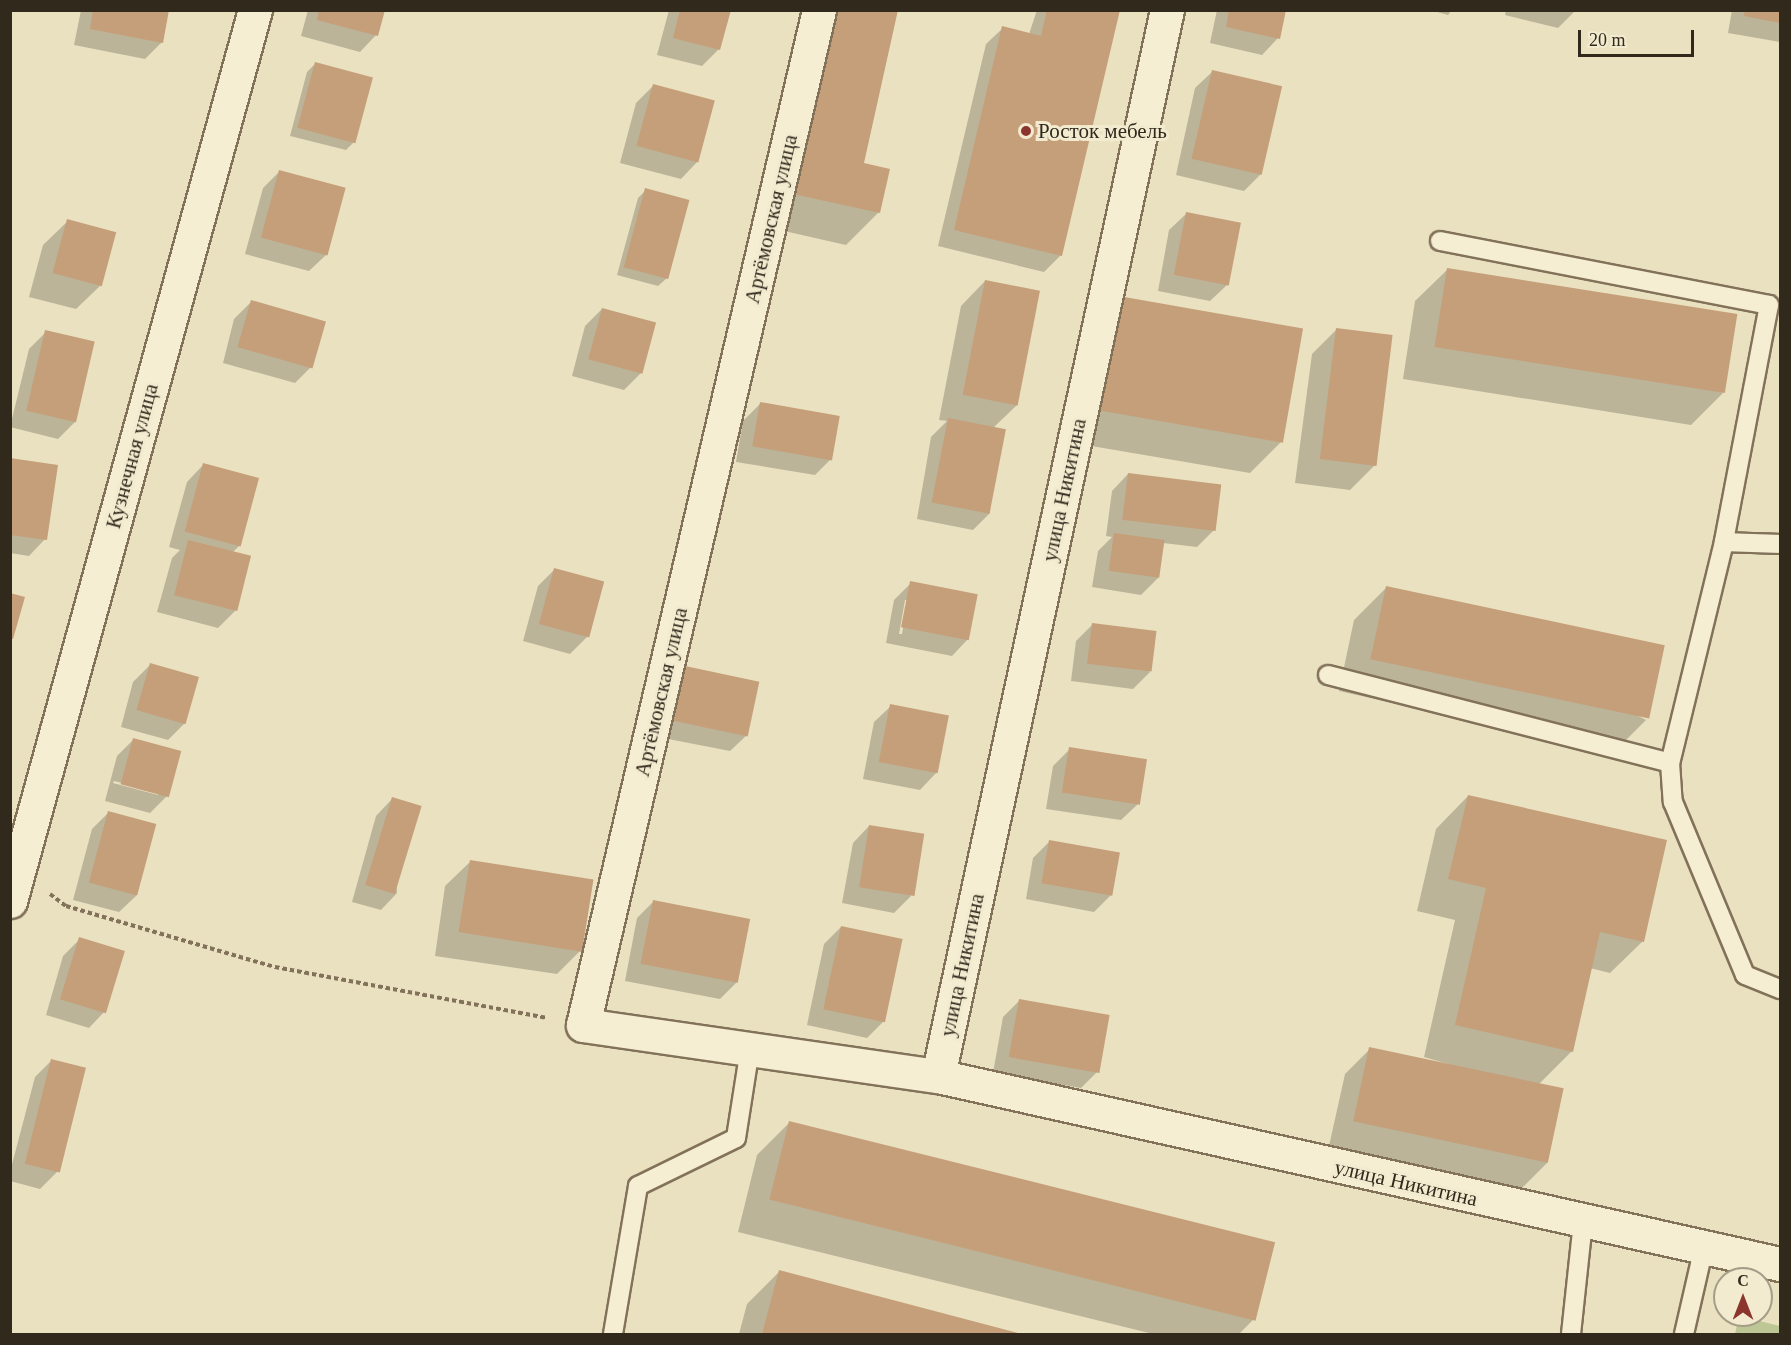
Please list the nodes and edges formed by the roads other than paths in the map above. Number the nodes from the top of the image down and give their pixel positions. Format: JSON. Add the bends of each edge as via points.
{"nodes":[{"id":1,"x":255,"y":10,"type":"edge"},
{"id":2,"x":819,"y":10,"type":"edge"},
{"id":3,"x":1167,"y":10,"type":"edge"},
{"id":4,"x":1440,"y":241,"type":"dead end"},
{"id":5,"x":1724,"y":542,"type":"junction"},
{"id":6,"x":1780,"y":544,"type":"edge"},
{"id":7,"x":1328,"y":675,"type":"dead end"},
{"id":8,"x":1670,"y":764,"type":"junction"},
{"id":9,"x":10,"y":901,"type":"edge"},
{"id":10,"x":1780,"y":989,"type":"edge"},
{"id":11,"x":750,"y":1049,"type":"junction"},
{"id":12,"x":938,"y":1076,"type":"junction"},
{"id":13,"x":1582,"y":1221,"type":"junction"},
{"id":14,"x":1704,"y":1247,"type":"junction"},
{"id":15,"x":1780,"y":1264,"type":"edge"},
{"id":16,"x":613,"y":1335,"type":"edge"},
{"id":17,"x":1571,"y":1335,"type":"edge"},
{"id":18,"x":1684,"y":1335,"type":"edge"}],
"edges":[{"from":1,"to":9,"type":"street","name":"Кузнечная улица"},
{"from":2,"to":11,"type":"street","name":"Артёмовская улица","via":[[584,1025]]},
{"from":3,"to":12,"type":"street","name":"улица Никитина"},
{"from":4,"to":5,"type":"lane","via":[[1769,305]]},
{"from":5,"to":6,"type":"lane"},
{"from":5,"to":8,"type":"lane"},
{"from":7,"to":8,"type":"lane"},
{"from":8,"to":10,"type":"lane","via":[[1673,802],[1745,975]]},
{"from":11,"to":12,"type":"street"},
{"from":11,"to":16,"type":"lane","via":[[736,1138],[638,1186]]},
{"from":12,"to":13,"type":"street","name":"улица Никитина"},
{"from":13,"to":14,"type":"street","name":"улица Никитина"},
{"from":13,"to":17,"type":"lane"},
{"from":14,"to":15,"type":"street","name":"улица Никитина"},
{"from":14,"to":18,"type":"lane"}]}
